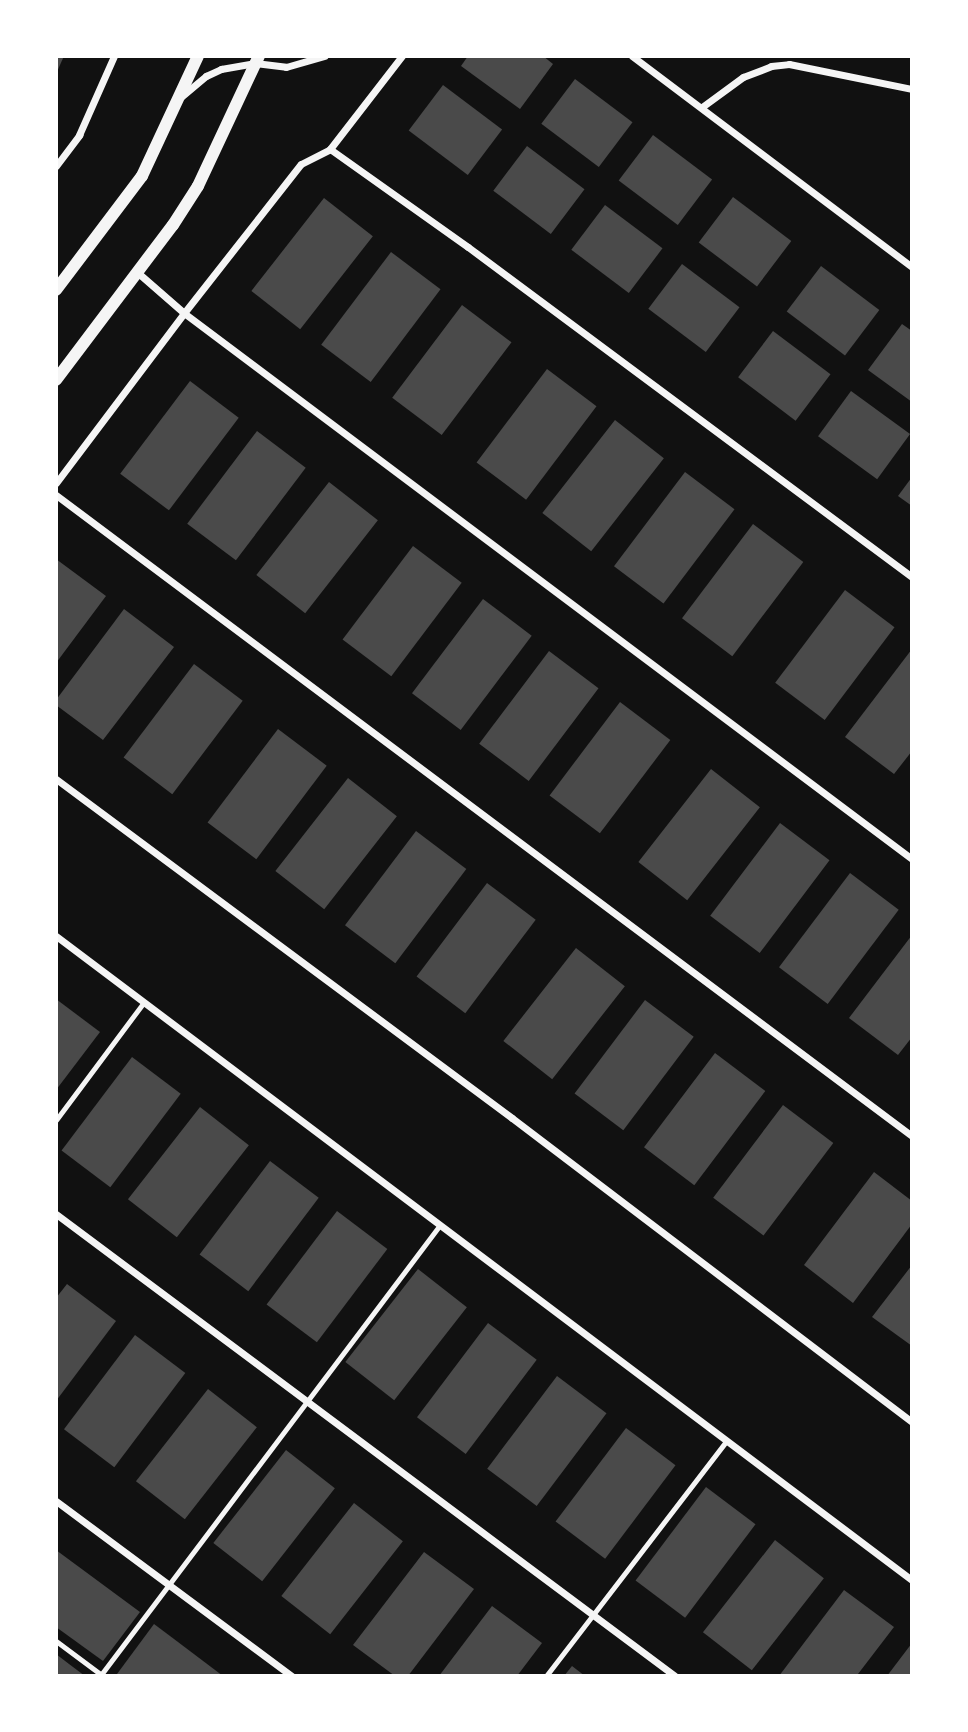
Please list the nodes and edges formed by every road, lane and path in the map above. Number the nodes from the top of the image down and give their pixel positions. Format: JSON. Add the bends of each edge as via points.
{"nodes":[{"id":1,"x":114,"y":56,"type":"edge"},
{"id":2,"x":189,"y":56,"type":"edge"},
{"id":3,"x":198,"y":56,"type":"edge"},
{"id":4,"x":324,"y":56,"type":"edge"},
{"id":5,"x":402,"y":56,"type":"edge"},
{"id":6,"x":632,"y":56,"type":"edge"},
{"id":7,"x":257,"y":59,"type":"edge"},
{"id":8,"x":189,"y":75,"type":"junction"},
{"id":9,"x":912,"y":89,"type":"edge"},
{"id":10,"x":176,"y":101,"type":"junction"},
{"id":11,"x":702,"y":107,"type":"junction"},
{"id":12,"x":330,"y":149,"type":"junction"},
{"id":13,"x":56,"y":166,"type":"edge"},
{"id":14,"x":912,"y":267,"type":"edge"},
{"id":15,"x":137,"y":272,"type":"junction"},
{"id":16,"x":56,"y":290,"type":"edge"},
{"id":17,"x":184,"y":313,"type":"junction"},
{"id":18,"x":56,"y":380,"type":"edge"},
{"id":19,"x":56,"y":483,"type":"edge"},
{"id":20,"x":56,"y":495,"type":"edge"},
{"id":21,"x":912,"y":577,"type":"edge"},
{"id":22,"x":56,"y":779,"type":"edge"},
{"id":23,"x":912,"y":859,"type":"edge"},
{"id":24,"x":56,"y":936,"type":"edge"},
{"id":25,"x":144,"y":1002,"type":"junction"},
{"id":26,"x":56,"y":1120,"type":"edge"},
{"id":27,"x":912,"y":1136,"type":"edge"},
{"id":28,"x":56,"y":1214,"type":"edge"},
{"id":29,"x":440,"y":1224,"type":"junction"},
{"id":30,"x":307,"y":1401,"type":"junction"},
{"id":31,"x":912,"y":1422,"type":"edge"},
{"id":32,"x":727,"y":1440,"type":"junction"},
{"id":33,"x":56,"y":1501,"type":"edge"},
{"id":34,"x":912,"y":1580,"type":"edge"},
{"id":35,"x":168,"y":1585,"type":"junction"},
{"id":36,"x":593,"y":1615,"type":"junction"},
{"id":37,"x":56,"y":1641,"type":"edge"},
{"id":38,"x":101,"y":1676,"type":"edge"},
{"id":39,"x":292,"y":1676,"type":"edge"},
{"id":40,"x":547,"y":1676,"type":"edge"},
{"id":41,"x":676,"y":1676,"type":"edge"}],
"edges":[{"from":1,"to":13,"type":"street","via":[[79,135]]},
{"from":2,"to":8,"type":"street"},
{"from":3,"to":8,"type":"street"},
{"from":4,"to":7,"type":"street","via":[[286,67]]},
{"from":5,"to":12,"type":"street"},
{"from":6,"to":11,"type":"street"},
{"from":7,"to":10,"type":"street","via":[[206,76]]},
{"from":7,"to":15,"type":"street","via":[[198,186]]},
{"from":8,"to":10,"type":"street"},
{"from":9,"to":11,"type":"street","via":[[789,64],[743,76]]},
{"from":10,"to":16,"type":"street","via":[[142,176]]},
{"from":11,"to":14,"type":"street"},
{"from":12,"to":17,"type":"street","via":[[301,164]]},
{"from":12,"to":21,"type":"street"},
{"from":15,"to":17,"type":"street"},
{"from":15,"to":18,"type":"street"},
{"from":17,"to":19,"type":"street"},
{"from":17,"to":23,"type":"street"},
{"from":20,"to":27,"type":"street"},
{"from":22,"to":31,"type":"street"},
{"from":24,"to":25,"type":"street"},
{"from":25,"to":26,"type":"lane"},
{"from":25,"to":29,"type":"street"},
{"from":28,"to":30,"type":"street"},
{"from":29,"to":30,"type":"lane"},
{"from":29,"to":32,"type":"street"},
{"from":30,"to":35,"type":"lane"},
{"from":30,"to":36,"type":"street"},
{"from":32,"to":34,"type":"street"},
{"from":32,"to":36,"type":"lane"},
{"from":33,"to":35,"type":"street"},
{"from":35,"to":38,"type":"lane"},
{"from":35,"to":39,"type":"street"},
{"from":36,"to":40,"type":"lane"},
{"from":36,"to":41,"type":"street"},
{"from":37,"to":38,"type":"lane"}]}
